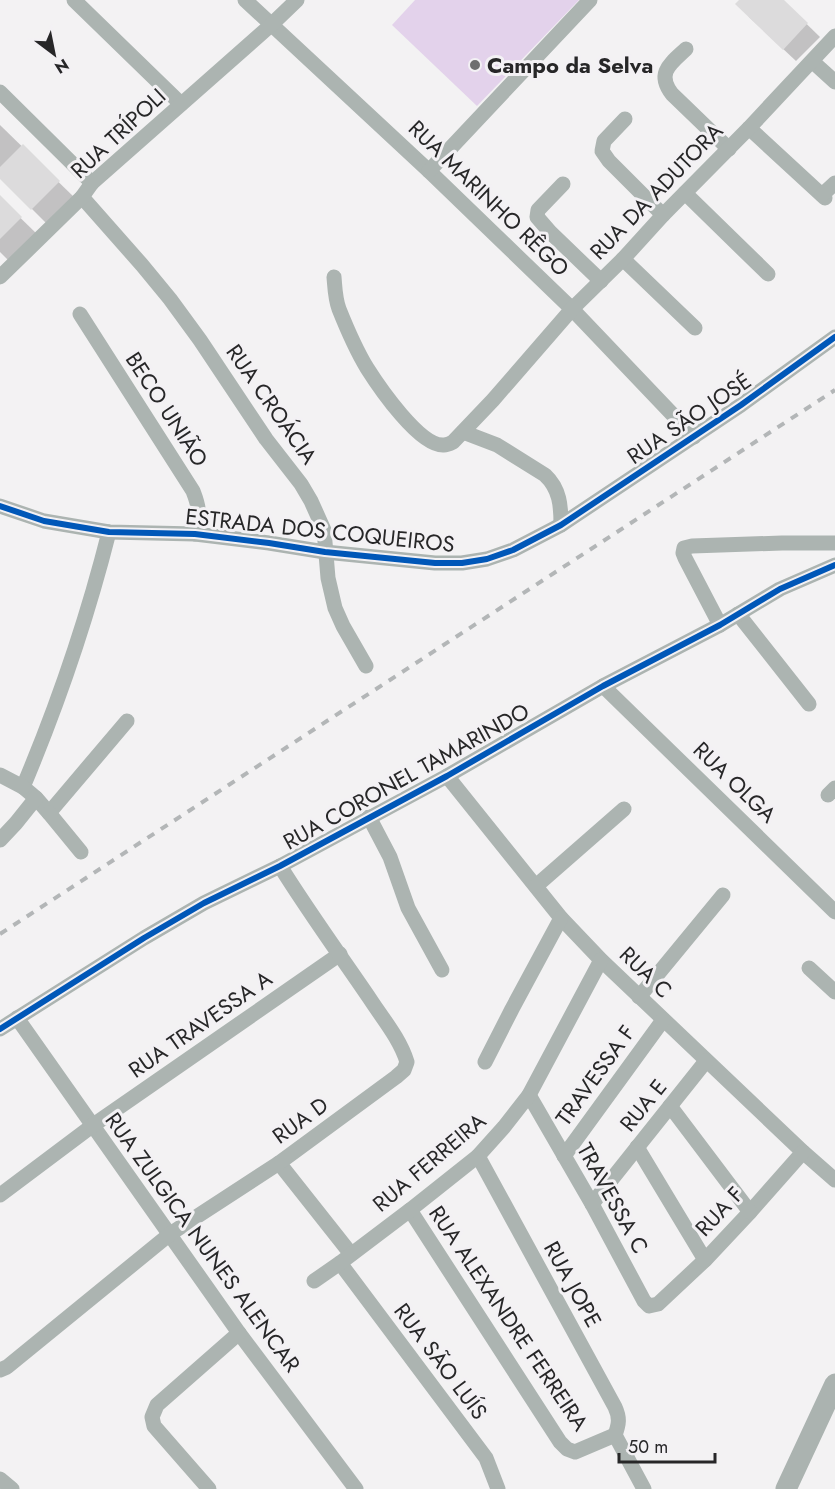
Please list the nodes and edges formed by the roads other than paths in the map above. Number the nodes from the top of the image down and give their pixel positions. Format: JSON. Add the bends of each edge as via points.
{"nodes":[{"id":1,"x":74,"y":0,"type":"edge"},
{"id":2,"x":245,"y":0,"type":"edge"},
{"id":3,"x":297,"y":0,"type":"edge"},
{"id":4,"x":590,"y":0,"type":"edge"},
{"id":5,"x":271,"y":25,"type":"junction"},
{"id":6,"x":835,"y":36,"type":"edge"},
{"id":7,"x":686,"y":49,"type":"dead end"},
{"id":8,"x":813,"y":62,"type":"junction"},
{"id":9,"x":835,"y":82,"type":"edge"},
{"id":10,"x":0,"y":92,"type":"edge"},
{"id":11,"x":181,"y":104,"type":"junction"},
{"id":12,"x":625,"y":119,"type":"dead end"},
{"id":13,"x":749,"y":128,"type":"junction"},
{"id":14,"x":729,"y":148,"type":"junction"},
{"id":15,"x":429,"y":171,"type":"junction"},
{"id":16,"x":92,"y":183,"type":"junction"},
{"id":17,"x":835,"y":183,"type":"edge"},
{"id":18,"x":563,"y":184,"type":"dead end"},
{"id":19,"x":685,"y":193,"type":"junction"},
{"id":20,"x":82,"y":197,"type":"junction"},
{"id":21,"x":663,"y":215,"type":"junction"},
{"id":22,"x":623,"y":259,"type":"junction"},
{"id":23,"x":1,"y":274,"type":"edge"},
{"id":24,"x":768,"y":274,"type":"dead end"},
{"id":25,"x":334,"y":277,"type":"dead end"},
{"id":26,"x":601,"y":280,"type":"junction"},
{"id":27,"x":572,"y":309,"type":"junction"},
{"id":28,"x":80,"y":314,"type":"dead end"},
{"id":29,"x":695,"y":328,"type":"dead end"},
{"id":30,"x":835,"y":337,"type":"edge"},
{"id":31,"x":463,"y":432,"type":"junction"},
{"id":32,"x":694,"y":437,"type":"junction"},
{"id":33,"x":0,"y":506,"type":"edge"},
{"id":34,"x":561,"y":525,"type":"junction"},
{"id":35,"x":109,"y":532,"type":"junction"},
{"id":36,"x":195,"y":534,"type":"junction"},
{"id":37,"x":835,"y":543,"type":"edge"},
{"id":38,"x":325,"y":552,"type":"junction"},
{"id":39,"x":834,"y":568,"type":"edge"},
{"id":40,"x":738,"y":615,"type":"junction"},
{"id":41,"x":720,"y":625,"type":"junction"},
{"id":42,"x":366,"y":666,"type":"dead end"},
{"id":43,"x":603,"y":686,"type":"junction"},
{"id":44,"x":809,"y":705,"type":"dead end"},
{"id":45,"x":127,"y":721,"type":"dead end"},
{"id":46,"x":0,"y":775,"type":"edge"},
{"id":47,"x":447,"y":776,"type":"junction"},
{"id":48,"x":23,"y":787,"type":"junction"},
{"id":49,"x":36,"y":798,"type":"junction"},
{"id":50,"x":624,"y":809,"type":"dead end"},
{"id":51,"x":49,"y":813,"type":"junction"},
{"id":52,"x":369,"y":817,"type":"junction"},
{"id":53,"x":0,"y":840,"type":"edge"},
{"id":54,"x":81,"y":852,"type":"dead end"},
{"id":55,"x":280,"y":866,"type":"junction"},
{"id":56,"x":536,"y":886,"type":"junction"},
{"id":57,"x":723,"y":895,"type":"dead end"},
{"id":58,"x":835,"y":912,"type":"edge"},
{"id":59,"x":561,"y":918,"type":"junction"},
{"id":60,"x":340,"y":954,"type":"junction"},
{"id":61,"x":601,"y":960,"type":"junction"},
{"id":62,"x":809,"y":968,"type":"dead end"},
{"id":63,"x":442,"y":970,"type":"dead end"},
{"id":64,"x":835,"y":992,"type":"edge"},
{"id":65,"x":639,"y":997,"type":"junction"},
{"id":66,"x":17,"y":1018,"type":"junction"},
{"id":67,"x":663,"y":1020,"type":"junction"},
{"id":68,"x":0,"y":1029,"type":"edge"},
{"id":69,"x":706,"y":1061,"type":"junction"},
{"id":70,"x":485,"y":1062,"type":"dead end"},
{"id":71,"x":529,"y":1095,"type":"junction"},
{"id":72,"x":670,"y":1106,"type":"junction"},
{"id":73,"x":92,"y":1126,"type":"junction"},
{"id":74,"x":637,"y":1148,"type":"junction"},
{"id":75,"x":803,"y":1152,"type":"junction"},
{"id":76,"x":478,"y":1156,"type":"junction"},
{"id":77,"x":564,"y":1156,"type":"junction"},
{"id":78,"x":279,"y":1163,"type":"junction"},
{"id":79,"x":835,"y":1180,"type":"edge"},
{"id":80,"x":0,"y":1195,"type":"edge"},
{"id":81,"x":592,"y":1204,"type":"junction"},
{"id":82,"x":410,"y":1210,"type":"junction"},
{"id":83,"x":750,"y":1212,"type":"junction"},
{"id":84,"x":170,"y":1234,"type":"junction"},
{"id":85,"x":346,"y":1259,"type":"junction"},
{"id":86,"x":705,"y":1260,"type":"junction"},
{"id":87,"x":314,"y":1281,"type":"dead end"},
{"id":88,"x":664,"y":1298,"type":"joint"},
{"id":89,"x":239,"y":1333,"type":"junction"},
{"id":90,"x":0,"y":1370,"type":"edge"},
{"id":91,"x":835,"y":1384,"type":"edge"},
{"id":92,"x":615,"y":1435,"type":"junction"},
{"id":93,"x":0,"y":1479,"type":"edge"},
{"id":94,"x":12,"y":1489,"type":"edge"},
{"id":95,"x":209,"y":1489,"type":"edge"},
{"id":96,"x":356,"y":1489,"type":"edge"},
{"id":97,"x":498,"y":1489,"type":"edge"},
{"id":98,"x":644,"y":1489,"type":"edge"},
{"id":99,"x":786,"y":1489,"type":"edge"}],
"edges":[{"from":1,"to":11,"type":"street"},
{"from":2,"to":5,"type":"street","name":"RUA MARINHO RÊGO"},
{"from":3,"to":5,"type":"street","name":"RUA TRÍPOLI"},
{"from":4,"to":15,"type":"street"},
{"from":5,"to":11,"type":"street","name":"RUA TRÍPOLI"},
{"from":5,"to":15,"type":"street","name":"RUA MARINHO RÊGO"},
{"from":6,"to":8,"type":"street","name":"RUA DA ADUTORA"},
{"from":7,"to":14,"type":"street","via":[[665,72],[667,87]]},
{"from":8,"to":9,"type":"street"},
{"from":8,"to":13,"type":"street","name":"RUA DA ADUTORA"},
{"from":10,"to":16,"type":"street"},
{"from":11,"to":16,"type":"street","name":"RUA TRÍPOLI"},
{"from":12,"to":21,"type":"street","via":[[604,141],[602,151]]},
{"from":13,"to":14,"type":"street","name":"RUA DA ADUTORA"},
{"from":13,"to":17,"type":"street","via":[[824,197]]},
{"from":14,"to":19,"type":"street","name":"RUA DA ADUTORA"},
{"from":15,"to":27,"type":"street","name":"RUA MARINHO RÊGO"},
{"from":16,"to":20,"type":"street","name":"RUA TRÍPOLI"},
{"from":18,"to":26,"type":"street","via":[[538,210],[537,217]]},
{"from":19,"to":21,"type":"street","name":"RUA DA ADUTORA"},
{"from":19,"to":24,"type":"street"},
{"from":20,"to":23,"type":"street","name":"RUA TRÍPOLI"},
{"from":20,"to":38,"type":"street","name":"RUA CROÁCIA","via":[[170,299],[266,440],[301,484],[324,530]]},
{"from":21,"to":22,"type":"street","name":"RUA DA ADUTORA"},
{"from":22,"to":26,"type":"street","name":"RUA DA ADUTORA"},
{"from":22,"to":29,"type":"street"},
{"from":25,"to":31,"type":"street","via":[[335,294],[346,326],[366,366],[411,426],[434,443],[445,445]]},
{"from":26,"to":27,"type":"street","name":"RUA DA ADUTORA"},
{"from":27,"to":31,"type":"street","name":"RUA DA ADUTORA"},
{"from":27,"to":32,"type":"street","name":"RUA MARINHO RÊGO"},
{"from":28,"to":36,"type":"street","name":"BECO UNIÃO","via":[[193,491],[199,517]]},
{"from":30,"to":32,"type":"street","name":"RUA SÃO JOSÉ"},
{"from":31,"to":34,"type":"street","via":[[497,445],[551,480],[560,501]]},
{"from":32,"to":34,"type":"street","name":"RUA SÃO JOSÉ"},
{"from":33,"to":35,"type":"street","name":"ESTRADA DOS COQUEIROS","via":[[44,521]]},
{"from":34,"to":38,"type":"street","name":"ESTRADA DOS COQUEIROS","via":[[513,550],[462,563]]},
{"from":35,"to":36,"type":"street","name":"ESTRADA DOS COQUEIROS"},
{"from":35,"to":48,"type":"street","via":[[82,629]]},
{"from":36,"to":38,"type":"street","name":"ESTRADA DOS COQUEIROS"},
{"from":37,"to":41,"type":"street","via":[[687,547],[683,553],[688,566]]},
{"from":38,"to":42,"type":"street","name":"RUA CROÁCIA","via":[[335,608]]},
{"from":39,"to":40,"type":"street","name":"RUA CORONEL TAMARINDO","via":[[780,589]]},
{"from":40,"to":41,"type":"street","name":"RUA CORONEL TAMARINDO"},
{"from":40,"to":44,"type":"street"},
{"from":41,"to":43,"type":"street","name":"RUA CORONEL TAMARINDO"},
{"from":43,"to":47,"type":"street","name":"RUA CORONEL TAMARINDO"},
{"from":43,"to":58,"type":"street","name":"RUA OLGA"},
{"from":45,"to":51,"type":"street"},
{"from":46,"to":48,"type":"street"},
{"from":47,"to":52,"type":"street","name":"RUA CORONEL TAMARINDO"},
{"from":47,"to":56,"type":"street","name":"RUA C"},
{"from":48,"to":49,"type":"street"},
{"from":49,"to":51,"type":"street"},
{"from":49,"to":53,"type":"street"},
{"from":50,"to":56,"type":"street"},
{"from":51,"to":54,"type":"street"},
{"from":52,"to":55,"type":"street","name":"RUA CORONEL TAMARINDO"},
{"from":52,"to":63,"type":"street","via":[[390,857],[408,908]]},
{"from":55,"to":60,"type":"street","name":"RUA D"},
{"from":55,"to":66,"type":"street","name":"RUA CORONEL TAMARINDO","via":[[164,926]]},
{"from":56,"to":59,"type":"street","name":"RUA C"},
{"from":57,"to":65,"type":"street"},
{"from":59,"to":61,"type":"street","name":"RUA C"},
{"from":59,"to":70,"type":"street"},
{"from":60,"to":73,"type":"street","name":"RUA TRAVESSA A"},
{"from":60,"to":78,"type":"street","name":"RUA D","via":[[398,1041],[407,1062],[396,1077]]},
{"from":61,"to":65,"type":"street","name":"RUA C"},
{"from":61,"to":71,"type":"street","name":"RUA FERREIRA"},
{"from":62,"to":64,"type":"street"},
{"from":65,"to":67,"type":"street","name":"RUA C"},
{"from":66,"to":68,"type":"street","name":"RUA CORONEL TAMARINDO"},
{"from":66,"to":73,"type":"street","name":"RUA ZULGICA NUNES ALENCAR"},
{"from":67,"to":69,"type":"street","name":"RUA C"},
{"from":67,"to":77,"type":"street","name":"TRAVESSA F"},
{"from":69,"to":72,"type":"street","name":"RUA E"},
{"from":69,"to":75,"type":"street","name":"RUA C"},
{"from":71,"to":76,"type":"street","name":"RUA FERREIRA"},
{"from":71,"to":77,"type":"street","name":"TRAVESSA C"},
{"from":72,"to":74,"type":"street","name":"RUA E"},
{"from":72,"to":83,"type":"street"},
{"from":73,"to":80,"type":"street","name":"RUA TRAVESSA A"},
{"from":73,"to":84,"type":"street","name":"RUA ZULGICA NUNES ALENCAR"},
{"from":74,"to":81,"type":"street","name":"RUA E"},
{"from":74,"to":86,"type":"street"},
{"from":75,"to":79,"type":"street","name":"RUA C"},
{"from":75,"to":83,"type":"street","name":"RUA F"},
{"from":76,"to":82,"type":"street","name":"RUA FERREIRA"},
{"from":76,"to":92,"type":"street","name":"RUA JOPE","via":[[615,1407],[619,1416]]},
{"from":77,"to":81,"type":"street","name":"TRAVESSA C"},
{"from":78,"to":84,"type":"street","name":"RUA D"},
{"from":78,"to":85,"type":"street","name":"RUA SÃO LUÍS"},
{"from":81,"to":88,"type":"street","name":"TRAVESSA C","via":[[644,1301],[654,1306]]},
{"from":82,"to":85,"type":"street","name":"RUA FERREIRA"},
{"from":82,"to":92,"type":"street","name":"RUA ALEXANDRE FERREIRA","via":[[560,1442],[575,1452]]},
{"from":83,"to":86,"type":"street","name":"RUA F"},
{"from":84,"to":89,"type":"street","name":"RUA ZULGICA NUNES ALENCAR"},
{"from":84,"to":90,"type":"street","name":"RUA D"},
{"from":85,"to":87,"type":"street","name":"RUA FERREIRA"},
{"from":85,"to":97,"type":"street","name":"RUA SÃO LUÍS","via":[[486,1458]]},
{"from":86,"to":88,"type":"street","name":"RUA F"},
{"from":89,"to":95,"type":"street","via":[[157,1405],[152,1417],[154,1426]]},
{"from":89,"to":96,"type":"street","name":"RUA ZULGICA NUNES ALENCAR"},
{"from":91,"to":99,"type":"street"},
{"from":92,"to":98,"type":"street","name":"RUA ALEXANDRE FERREIRA"},
{"from":93,"to":94,"type":"street"}]}
